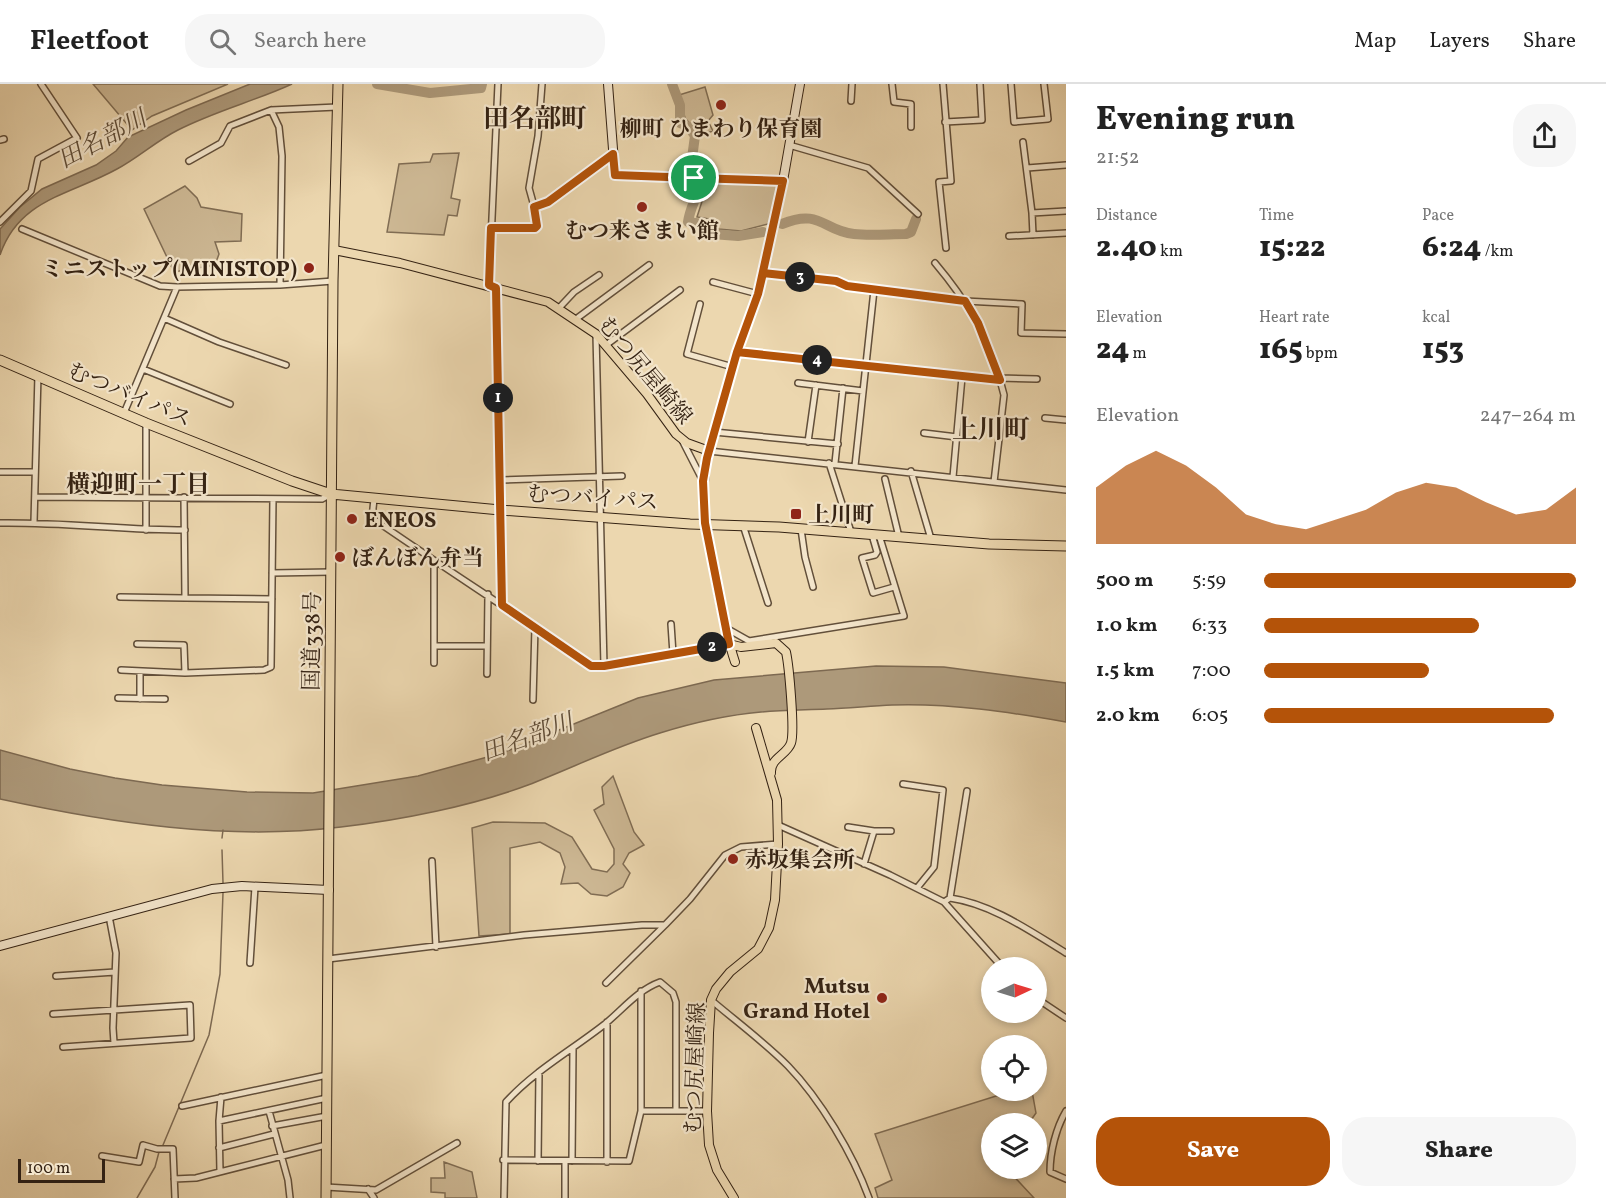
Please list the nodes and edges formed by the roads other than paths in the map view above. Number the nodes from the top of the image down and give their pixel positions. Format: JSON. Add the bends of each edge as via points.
{"nodes":[{"id":1,"x":41,"y":84,"type":"edge"},
{"id":2,"x":338,"y":84,"type":"edge"},
{"id":3,"x":498,"y":84,"type":"edge"},
{"id":4,"x":542,"y":84,"type":"edge"},
{"id":5,"x":608,"y":84,"type":"edge"},
{"id":6,"x":800,"y":84,"type":"edge"},
{"id":7,"x":852,"y":84,"type":"edge"},
{"id":8,"x":892,"y":84,"type":"edge"},
{"id":9,"x":944,"y":84,"type":"edge"},
{"id":10,"x":980,"y":84,"type":"edge"},
{"id":11,"x":1011,"y":84,"type":"edge"},
{"id":12,"x":1044,"y":84,"type":"edge"},
{"id":13,"x":851,"y":101,"type":"dead end"},
{"id":14,"x":338,"y":107,"type":"junction"},
{"id":15,"x":271,"y":110,"type":"junction"},
{"id":16,"x":945,"y":122,"type":"junction"},
{"id":17,"x":911,"y":127,"type":"dead end"},
{"id":18,"x":1023,"y":141,"type":"dead end"},
{"id":19,"x":789,"y":145,"type":"junction"},
{"id":20,"x":613,"y":154,"type":"junction"},
{"id":21,"x":189,"y":161,"type":"dead end"},
{"id":22,"x":1066,"y":165,"type":"edge"},
{"id":23,"x":1027,"y":168,"type":"junction"},
{"id":24,"x":783,"y":181,"type":"junction"},
{"id":25,"x":534,"y":207,"type":"junction"},
{"id":26,"x":1066,"y":211,"type":"edge"},
{"id":27,"x":1032,"y":213,"type":"junction"},
{"id":28,"x":918,"y":214,"type":"dead end"},
{"id":29,"x":0,"y":222,"type":"edge"},
{"id":30,"x":491,"y":228,"type":"junction"},
{"id":31,"x":22,"y":229,"type":"dead end"},
{"id":32,"x":1066,"y":233,"type":"edge"},
{"id":33,"x":1033,"y":235,"type":"junction"},
{"id":34,"x":1009,"y":236,"type":"dead end"},
{"id":35,"x":946,"y":248,"type":"dead end"},
{"id":36,"x":334,"y":250,"type":"junction"},
{"id":37,"x":935,"y":263,"type":"dead end"},
{"id":38,"x":649,"y":265,"type":"dead end"},
{"id":39,"x":763,"y":273,"type":"junction"},
{"id":40,"x":599,"y":275,"type":"dead end"},
{"id":41,"x":333,"y":281,"type":"junction"},
{"id":42,"x":713,"y":282,"type":"dead end"},
{"id":43,"x":280,"y":285,"type":"junction"},
{"id":44,"x":177,"y":287,"type":"junction"},
{"id":45,"x":492,"y":287,"type":"junction"},
{"id":46,"x":680,"y":290,"type":"dead end"},
{"id":47,"x":874,"y":290,"type":"junction"},
{"id":48,"x":758,"y":294,"type":"junction"},
{"id":49,"x":965,"y":301,"type":"junction"},
{"id":50,"x":700,"y":304,"type":"dead end"},
{"id":51,"x":559,"y":308,"type":"junction"},
{"id":52,"x":164,"y":318,"type":"junction"},
{"id":53,"x":576,"y":319,"type":"junction"},
{"id":54,"x":596,"y":334,"type":"junction"},
{"id":55,"x":1066,"y":334,"type":"edge"},
{"id":56,"x":606,"y":345,"type":"junction"},
{"id":57,"x":737,"y":352,"type":"junction"},
{"id":58,"x":0,"y":360,"type":"edge"},
{"id":59,"x":286,"y":365,"type":"dead end"},
{"id":60,"x":866,"y":366,"type":"junction"},
{"id":61,"x":733,"y":367,"type":"junction"},
{"id":62,"x":143,"y":369,"type":"junction"},
{"id":63,"x":38,"y":375,"type":"junction"},
{"id":64,"x":962,"y":377,"type":"junction"},
{"id":65,"x":999,"y":379,"type":"junction"},
{"id":66,"x":1037,"y":379,"type":"dead end"},
{"id":67,"x":798,"y":383,"type":"dead end"},
{"id":68,"x":816,"y":385,"type":"junction"},
{"id":69,"x":843,"y":388,"type":"junction"},
{"id":70,"x":863,"y":391,"type":"junction"},
{"id":71,"x":230,"y":404,"type":"dead end"},
{"id":72,"x":124,"y":413,"type":"junction"},
{"id":73,"x":1045,"y":418,"type":"dead end"},
{"id":74,"x":1066,"y":420,"type":"edge"},
{"id":75,"x":146,"y":423,"type":"junction"},
{"id":76,"x":714,"y":432,"type":"junction"},
{"id":77,"x":924,"y":433,"type":"dead end"},
{"id":78,"x":957,"y":437,"type":"junction"},
{"id":79,"x":682,"y":440,"type":"junction"},
{"id":80,"x":808,"y":442,"type":"junction"},
{"id":81,"x":838,"y":444,"type":"junction"},
{"id":82,"x":709,"y":451,"type":"junction"},
{"id":83,"x":832,"y":463,"type":"junction"},
{"id":84,"x":855,"y":466,"type":"junction"},
{"id":85,"x":912,"y":471,"type":"junction"},
{"id":86,"x":0,"y":472,"type":"edge"},
{"id":87,"x":35,"y":472,"type":"junction"},
{"id":88,"x":622,"y":476,"type":"dead end"},
{"id":89,"x":601,"y":477,"type":"junction"},
{"id":90,"x":953,"y":477,"type":"junction"},
{"id":91,"x":885,"y":479,"type":"dead end"},
{"id":92,"x":500,"y":480,"type":"junction"},
{"id":93,"x":703,"y":481,"type":"junction"},
{"id":94,"x":994,"y":482,"type":"junction"},
{"id":95,"x":1066,"y":489,"type":"edge"},
{"id":96,"x":331,"y":494,"type":"junction"},
{"id":97,"x":35,"y":497,"type":"junction"},
{"id":98,"x":146,"y":497,"type":"junction"},
{"id":99,"x":184,"y":497,"type":"junction"},
{"id":100,"x":273,"y":499,"type":"junction"},
{"id":101,"x":374,"y":499,"type":"junction"},
{"id":102,"x":500,"y":510,"type":"junction"},
{"id":103,"x":602,"y":516,"type":"junction"},
{"id":104,"x":34,"y":522,"type":"junction"},
{"id":105,"x":0,"y":523,"type":"edge"},
{"id":106,"x":705,"y":523,"type":"junction"},
{"id":107,"x":743,"y":525,"type":"junction"},
{"id":108,"x":801,"y":529,"type":"junction"},
{"id":109,"x":146,"y":530,"type":"junction"},
{"id":110,"x":185,"y":530,"type":"junction"},
{"id":111,"x":852,"y":534,"type":"junction"},
{"id":112,"x":875,"y":535,"type":"junction"},
{"id":113,"x":899,"y":537,"type":"junction"},
{"id":114,"x":931,"y":539,"type":"junction"},
{"id":115,"x":1066,"y":546,"type":"edge"},
{"id":116,"x":434,"y":561,"type":"junction"},
{"id":117,"x":331,"y":572,"type":"junction"},
{"id":118,"x":272,"y":573,"type":"junction"},
{"id":119,"x":813,"y":587,"type":"dead end"},
{"id":120,"x":894,"y":587,"type":"junction"},
{"id":121,"x":488,"y":594,"type":"junction"},
{"id":122,"x":120,"y":597,"type":"dead end"},
{"id":123,"x":185,"y":598,"type":"junction"},
{"id":124,"x":272,"y":599,"type":"junction"},
{"id":125,"x":768,"y":603,"type":"dead end"},
{"id":126,"x":502,"y":605,"type":"junction"},
{"id":127,"x":671,"y":624,"type":"dead end"},
{"id":128,"x":535,"y":627,"type":"junction"},
{"id":129,"x":726,"y":628,"type":"junction"},
{"id":130,"x":137,"y":644,"type":"dead end"},
{"id":131,"x":729,"y":644,"type":"junction"},
{"id":132,"x":434,"y":646,"type":"junction"},
{"id":133,"x":487,"y":646,"type":"junction"},
{"id":134,"x":673,"y":654,"type":"junction"},
{"id":135,"x":735,"y":662,"type":"dead end"},
{"id":136,"x":434,"y":663,"type":"dead end"},
{"id":137,"x":604,"y":666,"type":"junction"},
{"id":138,"x":121,"y":670,"type":"dead end"},
{"id":139,"x":140,"y":671,"type":"junction"},
{"id":140,"x":185,"y":673,"type":"junction"},
{"id":141,"x":487,"y":674,"type":"dead end"},
{"id":142,"x":118,"y":698,"type":"dead end"},
{"id":143,"x":140,"y":699,"type":"junction"},
{"id":144,"x":165,"y":699,"type":"dead end"},
{"id":145,"x":533,"y":700,"type":"dead end"},
{"id":146,"x":756,"y":728,"type":"dead end"},
{"id":147,"x":771,"y":777,"type":"junction"},
{"id":148,"x":903,"y":784,"type":"dead end"},
{"id":149,"x":967,"y":791,"type":"dead end"},
{"id":150,"x":778,"y":825,"type":"junction"},
{"id":151,"x":848,"y":827,"type":"dead end"},
{"id":152,"x":874,"y":831,"type":"junction"},
{"id":153,"x":891,"y":831,"type":"dead end"},
{"id":154,"x":778,"y":844,"type":"junction"},
{"id":155,"x":432,"y":861,"type":"dead end"},
{"id":156,"x":864,"y":864,"type":"junction"},
{"id":157,"x":255,"y":887,"type":"junction"},
{"id":158,"x":917,"y":888,"type":"junction"},
{"id":159,"x":329,"y":890,"type":"junction"},
{"id":160,"x":950,"y":898,"type":"junction"},
{"id":161,"x":944,"y":902,"type":"junction"},
{"id":162,"x":109,"y":916,"type":"junction"},
{"id":163,"x":664,"y":925,"type":"junction"},
{"id":164,"x":0,"y":946,"type":"edge"},
{"id":165,"x":436,"y":947,"type":"junction"},
{"id":166,"x":1066,"y":953,"type":"edge"},
{"id":167,"x":993,"y":957,"type":"edge"},
{"id":168,"x":327,"y":959,"type":"junction"},
{"id":169,"x":250,"y":963,"type":"dead end"},
{"id":170,"x":116,"y":972,"type":"junction"},
{"id":171,"x":56,"y":976,"type":"dead end"},
{"id":172,"x":606,"y":983,"type":"dead end"},
{"id":173,"x":641,"y":991,"type":"junction"},
{"id":174,"x":711,"y":1000,"type":"junction"},
{"id":175,"x":1047,"y":1005,"type":"edge"},
{"id":176,"x":114,"y":1010,"type":"junction"},
{"id":177,"x":53,"y":1014,"type":"dead end"},
{"id":178,"x":1066,"y":1018,"type":"edge"},
{"id":179,"x":606,"y":1022,"type":"junction"},
{"id":180,"x":114,"y":1044,"type":"junction"},
{"id":181,"x":63,"y":1047,"type":"dead end"},
{"id":182,"x":573,"y":1049,"type":"junction"},
{"id":183,"x":539,"y":1072,"type":"junction"},
{"id":184,"x":327,"y":1075,"type":"junction"},
{"id":185,"x":221,"y":1097,"type":"junction"},
{"id":186,"x":327,"y":1098,"type":"junction"},
{"id":187,"x":182,"y":1106,"type":"dead end"},
{"id":188,"x":269,"y":1111,"type":"junction"},
{"id":189,"x":641,"y":1111,"type":"junction"},
{"id":190,"x":676,"y":1111,"type":"junction"},
{"id":191,"x":707,"y":1111,"type":"junction"},
{"id":192,"x":1066,"y":1112,"type":"edge"},
{"id":193,"x":327,"y":1116,"type":"junction"},
{"id":194,"x":219,"y":1121,"type":"junction"},
{"id":195,"x":273,"y":1126,"type":"junction"},
{"id":196,"x":274,"y":1134,"type":"junction"},
{"id":197,"x":458,"y":1143,"type":"dead end"},
{"id":198,"x":326,"y":1145,"type":"junction"},
{"id":199,"x":219,"y":1148,"type":"junction"},
{"id":200,"x":102,"y":1156,"type":"dead end"},
{"id":201,"x":280,"y":1158,"type":"junction"},
{"id":202,"x":503,"y":1160,"type":"junction"},
{"id":203,"x":538,"y":1161,"type":"junction"},
{"id":204,"x":565,"y":1161,"type":"junction"},
{"id":205,"x":572,"y":1161,"type":"junction"},
{"id":206,"x":607,"y":1161,"type":"junction"},
{"id":207,"x":220,"y":1172,"type":"junction"},
{"id":208,"x":174,"y":1179,"type":"junction"},
{"id":209,"x":1066,"y":1179,"type":"edge"},
{"id":210,"x":326,"y":1187,"type":"junction"},
{"id":211,"x":368,"y":1189,"type":"junction"},
{"id":212,"x":175,"y":1198,"type":"edge"},
{"id":213,"x":290,"y":1198,"type":"edge"},
{"id":214,"x":326,"y":1198,"type":"edge"},
{"id":215,"x":374,"y":1198,"type":"edge"},
{"id":216,"x":504,"y":1198,"type":"edge"},
{"id":217,"x":565,"y":1198,"type":"edge"},
{"id":218,"x":734,"y":1198,"type":"edge"},
{"id":219,"x":869,"y":1198,"type":"edge"}],
"edges":[{"from":1,"to":29,"type":"street","via":[[77,138],[38,159],[32,191]]},
{"from":2,"to":14,"type":"highway","name":"国道338号"},
{"from":3,"to":30,"type":"street"},
{"from":4,"to":25,"type":"street","via":[[530,180]]},
{"from":5,"to":20,"type":"street"},
{"from":6,"to":19,"type":"street"},
{"from":7,"to":13,"type":"street"},
{"from":8,"to":17,"type":"street","via":[[894,102],[911,104]]},
{"from":9,"to":16,"type":"street"},
{"from":10,"to":16,"type":"street","via":[[982,120]]},
{"from":11,"to":12,"type":"street","via":[[1014,122],[1048,119]]},
{"from":14,"to":15,"type":"street"},
{"from":14,"to":36,"type":"highway","name":"国道338号"},
{"from":15,"to":21,"type":"street","via":[[230,126],[221,143]]},
{"from":15,"to":43,"type":"street","via":[[279,127],[282,156]]},
{"from":16,"to":35,"type":"street","via":[[951,181],[939,182]]},
{"from":18,"to":23,"type":"street"},
{"from":19,"to":24,"type":"street"},
{"from":19,"to":28,"type":"street","via":[[868,168]]},
{"from":20,"to":24,"type":"street","via":[[615,175]]},
{"from":20,"to":25,"type":"street","via":[[548,202]]},
{"from":22,"to":23,"type":"street"},
{"from":23,"to":27,"type":"street"},
{"from":24,"to":39,"type":"street"},
{"from":25,"to":30,"type":"street","via":[[535,228]]},
{"from":26,"to":27,"type":"street"},
{"from":27,"to":33,"type":"street"},
{"from":30,"to":45,"type":"street"},
{"from":31,"to":44,"type":"street","via":[[160,286]]},
{"from":32,"to":33,"type":"street"},
{"from":33,"to":34,"type":"street"},
{"from":36,"to":41,"type":"highway","name":"国道338号"},
{"from":36,"to":45,"type":"main road","name":"むつ尻屋崎線"},
{"from":37,"to":49,"type":"street"},
{"from":38,"to":53,"type":"street"},
{"from":39,"to":47,"type":"street","via":[[836,281]]},
{"from":39,"to":48,"type":"street"},
{"from":40,"to":51,"type":"street"},
{"from":41,"to":43,"type":"street"},
{"from":41,"to":96,"type":"highway","name":"国道338号"},
{"from":42,"to":48,"type":"street"},
{"from":43,"to":44,"type":"street"},
{"from":44,"to":52,"type":"street"},
{"from":45,"to":51,"type":"main road","name":"むつ尻屋崎線"},
{"from":45,"to":92,"type":"street"},
{"from":46,"to":56,"type":"street"},
{"from":47,"to":49,"type":"street"},
{"from":47,"to":60,"type":"street"},
{"from":48,"to":57,"type":"street"},
{"from":49,"to":55,"type":"street","via":[[1022,304],[1021,333]]},
{"from":49,"to":65,"type":"street","via":[[978,323]]},
{"from":50,"to":61,"type":"street","via":[[687,354]]},
{"from":51,"to":53,"type":"main road","name":"むつ尻屋崎線"},
{"from":52,"to":59,"type":"street"},
{"from":52,"to":62,"type":"street"},
{"from":53,"to":54,"type":"main road","name":"むつ尻屋崎線"},
{"from":54,"to":56,"type":"main road","name":"むつ尻屋崎線"},
{"from":54,"to":89,"type":"street"},
{"from":56,"to":79,"type":"main road","name":"むつ尻屋崎線"},
{"from":57,"to":60,"type":"street"},
{"from":57,"to":61,"type":"street"},
{"from":58,"to":63,"type":"highway","name":"むつバイパス"},
{"from":60,"to":64,"type":"street"},
{"from":60,"to":70,"type":"street"},
{"from":61,"to":76,"type":"street"},
{"from":62,"to":71,"type":"street"},
{"from":62,"to":72,"type":"street"},
{"from":63,"to":72,"type":"highway","name":"むつバイパス"},
{"from":63,"to":87,"type":"street"},
{"from":64,"to":65,"type":"street"},
{"from":64,"to":78,"type":"street"},
{"from":65,"to":66,"type":"street"},
{"from":65,"to":94,"type":"street","via":[[1004,395]]},
{"from":67,"to":68,"type":"street"},
{"from":68,"to":69,"type":"street"},
{"from":68,"to":80,"type":"street"},
{"from":69,"to":70,"type":"street"},
{"from":69,"to":81,"type":"street"},
{"from":70,"to":84,"type":"street"},
{"from":72,"to":75,"type":"highway","name":"むつバイパス"},
{"from":73,"to":74,"type":"street"},
{"from":75,"to":96,"type":"highway","name":"むつバイパス"},
{"from":75,"to":98,"type":"street"},
{"from":76,"to":80,"type":"street"},
{"from":76,"to":82,"type":"street"},
{"from":77,"to":78,"type":"street"},
{"from":78,"to":90,"type":"street"},
{"from":79,"to":82,"type":"main road","name":"むつ尻屋崎線"},
{"from":79,"to":93,"type":"street"},
{"from":80,"to":81,"type":"street"},
{"from":81,"to":83,"type":"street"},
{"from":82,"to":83,"type":"street"},
{"from":82,"to":93,"type":"main road"},
{"from":83,"to":84,"type":"street"},
{"from":83,"to":111,"type":"street"},
{"from":84,"to":85,"type":"street"},
{"from":85,"to":90,"type":"street"},
{"from":85,"to":114,"type":"street"},
{"from":86,"to":87,"type":"street"},
{"from":87,"to":97,"type":"street"},
{"from":88,"to":89,"type":"street"},
{"from":89,"to":92,"type":"street"},
{"from":89,"to":103,"type":"street"},
{"from":90,"to":94,"type":"street"},
{"from":91,"to":113,"type":"street"},
{"from":92,"to":102,"type":"street"},
{"from":93,"to":106,"type":"main road"},
{"from":94,"to":95,"type":"street"},
{"from":96,"to":100,"type":"street","via":[[322,499]]},
{"from":96,"to":101,"type":"highway","name":"むつバイパス"},
{"from":96,"to":117,"type":"highway","name":"国道338号"},
{"from":97,"to":98,"type":"street"},
{"from":97,"to":104,"type":"street"},
{"from":98,"to":99,"type":"street"},
{"from":98,"to":109,"type":"street"},
{"from":99,"to":100,"type":"street"},
{"from":99,"to":110,"type":"street"},
{"from":100,"to":118,"type":"street"},
{"from":101,"to":102,"type":"highway","name":"むつバイパス"},
{"from":101,"to":116,"type":"street","via":[[372,518]]},
{"from":102,"to":103,"type":"highway","name":"むつバイパス"},
{"from":102,"to":126,"type":"street"},
{"from":103,"to":106,"type":"highway","name":"むつバイパス"},
{"from":103,"to":137,"type":"street"},
{"from":104,"to":105,"type":"street"},
{"from":104,"to":109,"type":"street"},
{"from":106,"to":107,"type":"highway","name":"むつバイパス"},
{"from":106,"to":129,"type":"main road"},
{"from":107,"to":108,"type":"highway","name":"むつバイパス"},
{"from":107,"to":125,"type":"street"},
{"from":108,"to":111,"type":"highway","name":"むつバイパス"},
{"from":108,"to":119,"type":"street"},
{"from":109,"to":110,"type":"street"},
{"from":110,"to":123,"type":"street"},
{"from":111,"to":112,"type":"highway","name":"むつバイパス"},
{"from":112,"to":113,"type":"highway","name":"むつバイパス"},
{"from":112,"to":120,"type":"street"},
{"from":112,"to":120,"type":"street","via":[[877,552],[862,558],[873,592]]},
{"from":113,"to":114,"type":"highway","name":"むつバイパス"},
{"from":114,"to":115,"type":"highway","name":"むつバイパス"},
{"from":116,"to":121,"type":"street"},
{"from":116,"to":132,"type":"street"},
{"from":117,"to":118,"type":"street"},
{"from":117,"to":159,"type":"highway","name":"国道338号"},
{"from":118,"to":124,"type":"street"},
{"from":120,"to":129,"type":"street","via":[[904,616],[750,641]]},
{"from":121,"to":126,"type":"street"},
{"from":121,"to":133,"type":"street"},
{"from":122,"to":123,"type":"street"},
{"from":123,"to":124,"type":"street"},
{"from":124,"to":140,"type":"street","via":[[271,667]]},
{"from":126,"to":128,"type":"street"},
{"from":127,"to":134,"type":"street"},
{"from":128,"to":137,"type":"street","via":[[591,666]]},
{"from":128,"to":145,"type":"street"},
{"from":129,"to":131,"type":"main road"},
{"from":130,"to":140,"type":"street","via":[[184,645]]},
{"from":131,"to":134,"type":"street"},
{"from":131,"to":135,"type":"main road"},
{"from":131,"to":147,"type":"main road","via":[[741,647],[776,643],[783,647],[792,742],[770,767]]},
{"from":132,"to":133,"type":"street"},
{"from":132,"to":136,"type":"street"},
{"from":133,"to":141,"type":"street"},
{"from":134,"to":137,"type":"street"},
{"from":138,"to":139,"type":"street"},
{"from":139,"to":140,"type":"street"},
{"from":139,"to":143,"type":"street"},
{"from":142,"to":143,"type":"street"},
{"from":143,"to":144,"type":"street"},
{"from":146,"to":147,"type":"main road","name":"むつ尻屋崎線"},
{"from":147,"to":150,"type":"main road","name":"むつ尻屋崎線"},
{"from":148,"to":158,"type":"street","via":[[943,790],[934,867]]},
{"from":149,"to":160,"type":"street"},
{"from":150,"to":154,"type":"main road","name":"むつ尻屋崎線"},
{"from":150,"to":156,"type":"street"},
{"from":151,"to":152,"type":"street"},
{"from":152,"to":153,"type":"street"},
{"from":152,"to":156,"type":"street"},
{"from":154,"to":163,"type":"street","via":[[741,847],[725,855]]},
{"from":154,"to":174,"type":"main road","name":"むつ尻屋崎線","via":[[769,928],[758,949],[725,976]]},
{"from":155,"to":165,"type":"street"},
{"from":156,"to":158,"type":"street"},
{"from":157,"to":159,"type":"street"},
{"from":157,"to":162,"type":"street","via":[[212,889]]},
{"from":157,"to":169,"type":"street"},
{"from":158,"to":161,"type":"street"},
{"from":159,"to":168,"type":"highway","name":"国道338号"},
{"from":160,"to":161,"type":"street"},
{"from":160,"to":166,"type":"street","via":[[978,904]]},
{"from":161,"to":167,"type":"street"},
{"from":162,"to":164,"type":"street"},
{"from":162,"to":170,"type":"street"},
{"from":163,"to":165,"type":"street","via":[[524,934]]},
{"from":163,"to":172,"type":"street"},
{"from":165,"to":168,"type":"street"},
{"from":168,"to":184,"type":"highway","name":"国道338号"},
{"from":170,"to":171,"type":"street"},
{"from":170,"to":176,"type":"street"},
{"from":173,"to":179,"type":"street"},
{"from":173,"to":189,"type":"street"},
{"from":173,"to":190,"type":"street","via":[[660,982],[674,993]]},
{"from":174,"to":191,"type":"main road","name":"むつ尻屋崎線"},
{"from":174,"to":219,"type":"street","via":[[801,1082],[824,1112]]},
{"from":175,"to":178,"type":"street"},
{"from":176,"to":177,"type":"street"},
{"from":176,"to":180,"type":"street"},
{"from":176,"to":180,"type":"street","via":[[190,1005],[191,1038]]},
{"from":179,"to":182,"type":"street"},
{"from":179,"to":206,"type":"street"},
{"from":180,"to":181,"type":"street"},
{"from":182,"to":183,"type":"street"},
{"from":182,"to":205,"type":"street"},
{"from":183,"to":202,"type":"street","via":[[506,1102]]},
{"from":183,"to":203,"type":"street"},
{"from":184,"to":185,"type":"street"},
{"from":184,"to":186,"type":"highway","name":"国道338号"},
{"from":185,"to":187,"type":"street"},
{"from":185,"to":194,"type":"street"},
{"from":186,"to":188,"type":"street"},
{"from":186,"to":193,"type":"highway","name":"国道338号"},
{"from":188,"to":194,"type":"street"},
{"from":188,"to":195,"type":"street"},
{"from":189,"to":190,"type":"street"},
{"from":189,"to":206,"type":"street","via":[[629,1161]]},
{"from":190,"to":191,"type":"street"},
{"from":191,"to":218,"type":"main road","name":"むつ尻屋崎線","via":[[712,1158]]},
{"from":192,"to":209,"type":"street","via":[[1055,1140],[1050,1172]]},
{"from":193,"to":195,"type":"street"},
{"from":193,"to":198,"type":"highway","name":"国道338号"},
{"from":194,"to":199,"type":"street"},
{"from":195,"to":196,"type":"street"},
{"from":196,"to":199,"type":"street"},
{"from":196,"to":201,"type":"street"},
{"from":197,"to":211,"type":"street","via":[[376,1190]]},
{"from":198,"to":201,"type":"street"},
{"from":198,"to":210,"type":"highway","name":"国道338号"},
{"from":199,"to":207,"type":"street"},
{"from":200,"to":208,"type":"street","via":[[139,1162],[142,1145],[173,1149]]},
{"from":201,"to":207,"type":"street"},
{"from":201,"to":213,"type":"street"},
{"from":202,"to":203,"type":"street"},
{"from":202,"to":216,"type":"street"},
{"from":203,"to":204,"type":"street"},
{"from":204,"to":205,"type":"street"},
{"from":204,"to":217,"type":"street"},
{"from":205,"to":206,"type":"street"},
{"from":207,"to":208,"type":"street"},
{"from":208,"to":212,"type":"street"},
{"from":210,"to":211,"type":"street"},
{"from":210,"to":214,"type":"highway","name":"国道338号"},
{"from":211,"to":215,"type":"street"}]}
